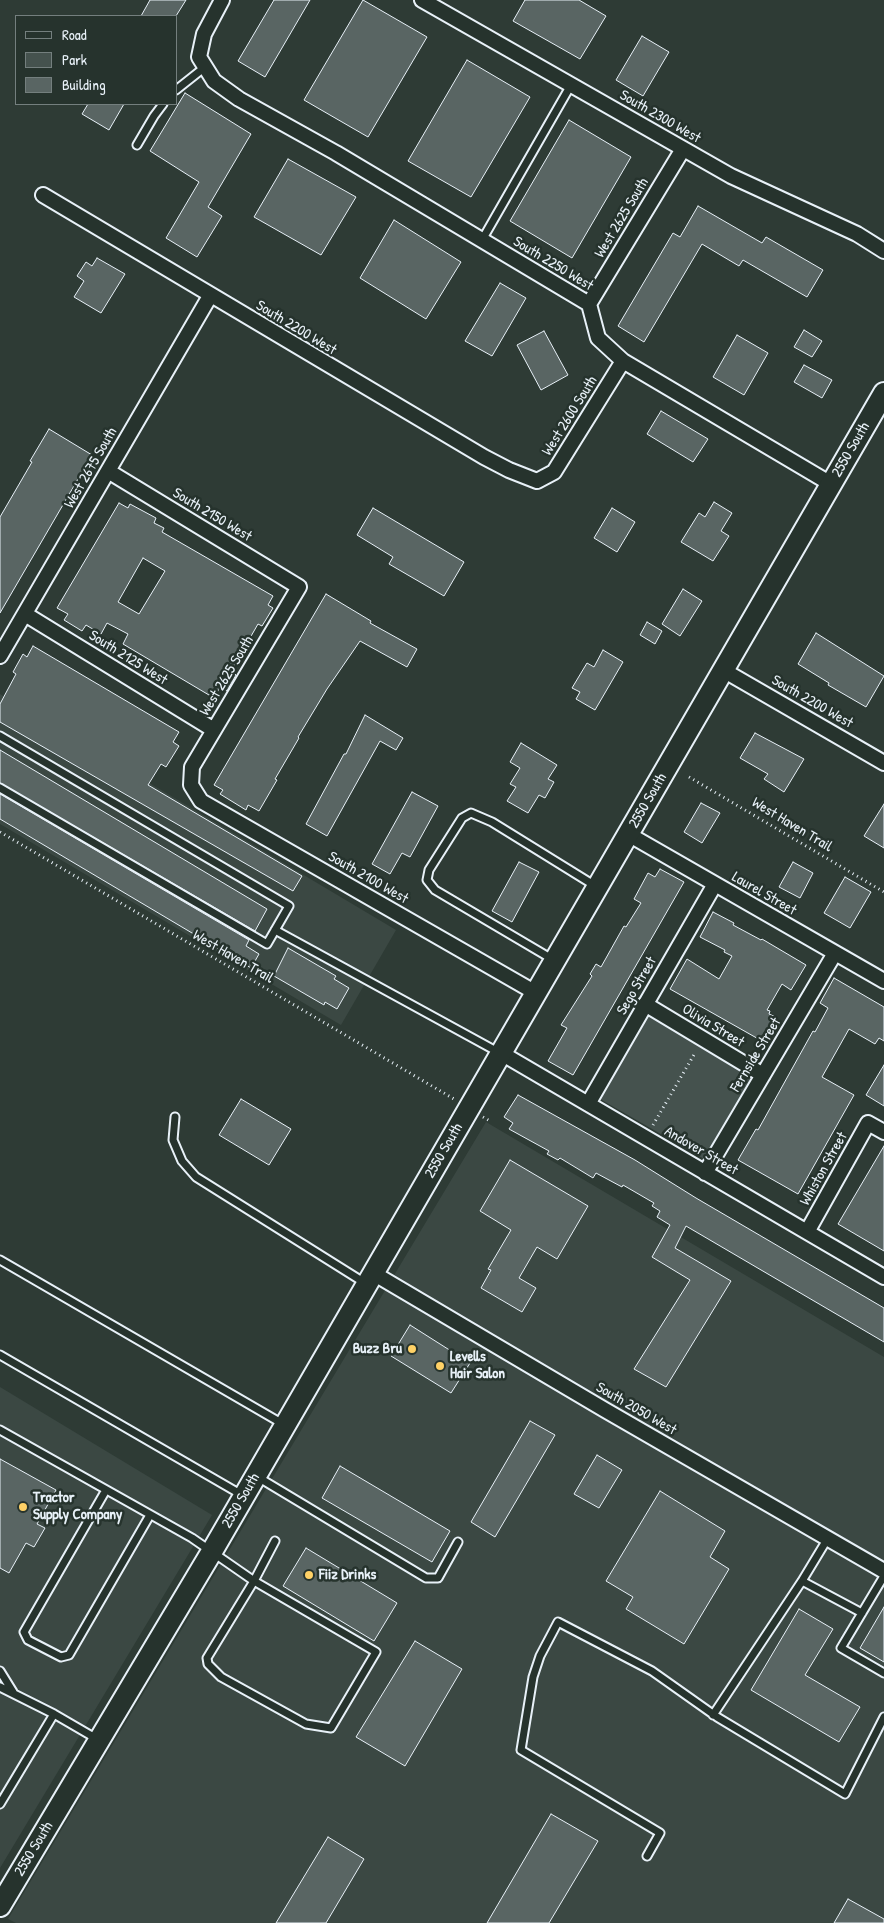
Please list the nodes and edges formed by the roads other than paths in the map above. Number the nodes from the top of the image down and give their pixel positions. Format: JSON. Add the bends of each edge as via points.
{"nodes":[{"id":1,"x":222,"y":0,"type":"edge"},
{"id":2,"x":424,"y":1,"type":"edge"},
{"id":3,"x":205,"y":67,"type":"junction"},
{"id":4,"x":571,"y":85,"type":"junction"},
{"id":5,"x":178,"y":88,"type":"edge"},
{"id":6,"x":163,"y":105,"type":"edge"},
{"id":7,"x":137,"y":145,"type":"dead end"},
{"id":8,"x":683,"y":149,"type":"junction"},
{"id":9,"x":43,"y":195,"type":"dead end"},
{"id":10,"x":482,"y":240,"type":"junction"},
{"id":11,"x":884,"y":251,"type":"edge"},
{"id":12,"x":210,"y":296,"type":"junction"},
{"id":13,"x":589,"y":304,"type":"junction"},
{"id":14,"x":623,"y":361,"type":"junction"},
{"id":15,"x":884,"y":393,"type":"edge"},
{"id":16,"x":108,"y":471,"type":"junction"},
{"id":17,"x":537,"y":481,"type":"joint"},
{"id":18,"x":831,"y":484,"type":"junction"},
{"id":19,"x":299,"y":587,"type":"joint"},
{"id":20,"x":25,"y":614,"type":"junction"},
{"id":21,"x":0,"y":656,"type":"edge"},
{"id":22,"x":723,"y":670,"type":"junction"},
{"id":23,"x":214,"y":730,"type":"junction"},
{"id":24,"x":0,"y":736,"type":"edge"},
{"id":25,"x":884,"y":763,"type":"edge"},
{"id":26,"x":190,"y":785,"type":"joint"},
{"id":27,"x":0,"y":788,"type":"edge"},
{"id":28,"x":628,"y":834,"type":"junction"},
{"id":29,"x":715,"y":884,"type":"junction"},
{"id":30,"x":597,"y":888,"type":"junction"},
{"id":31,"x":275,"y":930,"type":"junction"},
{"id":32,"x":835,"y":953,"type":"junction"},
{"id":33,"x":555,"y":961,"type":"junction"},
{"id":34,"x":884,"y":982,"type":"edge"},
{"id":35,"x":536,"y":993,"type":"junction"},
{"id":36,"x":646,"y":1004,"type":"junction"},
{"id":37,"x":501,"y":1053,"type":"junction"},
{"id":38,"x":763,"y":1074,"type":"junction"},
{"id":39,"x":588,"y":1104,"type":"junction"},
{"id":40,"x":175,"y":1117,"type":"dead end"},
{"id":41,"x":884,"y":1132,"type":"edge"},
{"id":42,"x":705,"y":1172,"type":"junction"},
{"id":43,"x":807,"y":1232,"type":"junction"},
{"id":44,"x":0,"y":1260,"type":"edge"},
{"id":45,"x":884,"y":1277,"type":"edge"},
{"id":46,"x":370,"y":1279,"type":"junction"},
{"id":47,"x":0,"y":1355,"type":"edge"},
{"id":48,"x":285,"y":1425,"type":"junction"},
{"id":49,"x":0,"y":1430,"type":"edge"},
{"id":50,"x":256,"y":1476,"type":"junction"},
{"id":51,"x":106,"y":1490,"type":"junction"},
{"id":52,"x":244,"y":1496,"type":"junction"},
{"id":53,"x":150,"y":1516,"type":"junction"},
{"id":54,"x":828,"y":1538,"type":"junction"},
{"id":55,"x":276,"y":1541,"type":"dead end"},
{"id":56,"x":458,"y":1542,"type":"dead end"},
{"id":57,"x":211,"y":1553,"type":"junction"},
{"id":58,"x":884,"y":1571,"type":"edge"},
{"id":59,"x":884,"y":1576,"type":"edge"},
{"id":60,"x":802,"y":1581,"type":"junction"},
{"id":61,"x":254,"y":1582,"type":"junction"},
{"id":62,"x":862,"y":1613,"type":"junction"},
{"id":63,"x":0,"y":1671,"type":"edge"},
{"id":64,"x":884,"y":1673,"type":"edge"},
{"id":65,"x":0,"y":1687,"type":"edge"},
{"id":66,"x":14,"y":1694,"type":"junction"},
{"id":67,"x":54,"y":1714,"type":"junction"},
{"id":68,"x":713,"y":1714,"type":"junction"},
{"id":69,"x":884,"y":1717,"type":"edge"},
{"id":70,"x":99,"y":1740,"type":"junction"},
{"id":71,"x":0,"y":1803,"type":"edge"},
{"id":72,"x":647,"y":1856,"type":"dead end"},
{"id":73,"x":0,"y":1906,"type":"edge"}],
"edges":[{"from":1,"to":3,"type":"street","via":[[204,34],[199,57]]},
{"from":2,"to":4,"type":"street","name":"South 2300 West"},
{"from":3,"to":5,"type":"lane"},
{"from":3,"to":10,"type":"street","name":"South 2250 West","via":[[214,81],[239,99]]},
{"from":4,"to":8,"type":"street","name":"South 2300 West"},
{"from":4,"to":10,"type":"lane"},
{"from":6,"to":7,"type":"lane"},
{"from":8,"to":11,"type":"street","name":"South 2300 West","via":[[731,176],[857,234]]},
{"from":8,"to":13,"type":"street","name":"West 2625 South"},
{"from":9,"to":12,"type":"street","name":"South 2200 West"},
{"from":10,"to":13,"type":"street","name":"South 2250 West"},
{"from":12,"to":16,"type":"street","name":"West 2675 South"},
{"from":12,"to":17,"type":"street","name":"South 2200 West","via":[[484,458]]},
{"from":13,"to":14,"type":"street","name":"South 2250 West","via":[[598,338]]},
{"from":14,"to":17,"type":"street","name":"West 2600 South","via":[[554,472]]},
{"from":14,"to":18,"type":"street","name":"South 2250 West"},
{"from":15,"to":18,"type":"street","name":"2550 South"},
{"from":16,"to":19,"type":"street","name":"South 2150 West"},
{"from":16,"to":20,"type":"street","name":"West 2675 South"},
{"from":18,"to":22,"type":"street","name":"2550 South"},
{"from":19,"to":23,"type":"street","name":"West 2625 South"},
{"from":20,"to":21,"type":"street","name":"West 2675 South"},
{"from":20,"to":23,"type":"street","name":"South 2125 West"},
{"from":22,"to":25,"type":"street","name":"South 2200 West"},
{"from":22,"to":28,"type":"street","name":"2550 South"},
{"from":23,"to":26,"type":"street","name":"West 2625 South","via":[[192,767]]},
{"from":24,"to":31,"type":"lane","via":[[289,906]]},
{"from":26,"to":35,"type":"street","name":"South 2100 West","via":[[202,801]]},
{"from":27,"to":31,"type":"lane","via":[[267,944]]},
{"from":28,"to":29,"type":"street","name":"Laurel Street"},
{"from":28,"to":30,"type":"street","name":"2550 South"},
{"from":29,"to":32,"type":"street","name":"Laurel Street"},
{"from":29,"to":36,"type":"street","name":"Sego Street"},
{"from":30,"to":33,"type":"street","name":"2550 South"},
{"from":30,"to":33,"type":"lane","via":[[492,822],[471,814],[462,818],[429,870],[427,880],[435,890]]},
{"from":31,"to":37,"type":"lane"},
{"from":32,"to":34,"type":"street","name":"Laurel Street"},
{"from":32,"to":38,"type":"street","name":"Fernside Street"},
{"from":33,"to":35,"type":"street","name":"2550 South"},
{"from":35,"to":37,"type":"street","name":"2550 South"},
{"from":36,"to":38,"type":"street","name":"Olivia Street"},
{"from":36,"to":39,"type":"street","name":"Sego Street"},
{"from":37,"to":39,"type":"street","name":"Andover Street"},
{"from":37,"to":46,"type":"street","name":"2550 South"},
{"from":38,"to":42,"type":"street","name":"Fernside Street"},
{"from":39,"to":42,"type":"street","name":"Andover Street"},
{"from":40,"to":46,"type":"lane","via":[[173,1140],[182,1161],[196,1176]]},
{"from":41,"to":43,"type":"street","name":"Whiston Street","via":[[868,1123]]},
{"from":42,"to":43,"type":"street","name":"Andover Street"},
{"from":43,"to":45,"type":"street","name":"Andover Street"},
{"from":44,"to":48,"type":"lane"},
{"from":46,"to":48,"type":"street","name":"2550 South"},
{"from":46,"to":54,"type":"street","name":"South 2050 West"},
{"from":47,"to":52,"type":"lane"},
{"from":48,"to":50,"type":"street","name":"2550 South"},
{"from":49,"to":51,"type":"lane"},
{"from":50,"to":52,"type":"street","name":"2550 South"},
{"from":50,"to":56,"type":"lane","via":[[426,1578],[438,1578]]},
{"from":51,"to":53,"type":"lane"},
{"from":51,"to":53,"type":"lane","via":[[24,1632],[28,1640],[61,1657],[69,1655]]},
{"from":52,"to":57,"type":"street","name":"2550 South"},
{"from":53,"to":57,"type":"lane","via":[[192,1538]]},
{"from":54,"to":58,"type":"street","name":"South 2050 West"},
{"from":54,"to":60,"type":"lane"},
{"from":55,"to":61,"type":"lane"},
{"from":57,"to":61,"type":"lane"},
{"from":57,"to":70,"type":"street","name":"2550 South"},
{"from":59,"to":62,"type":"lane"},
{"from":60,"to":62,"type":"lane"},
{"from":60,"to":68,"type":"lane"},
{"from":61,"to":61,"type":"lane","via":[[207,1658],[208,1664],[221,1677],[306,1724],[331,1728],[376,1652]]},
{"from":62,"to":64,"type":"lane","via":[[841,1648]]},
{"from":63,"to":66,"type":"lane"},
{"from":65,"to":66,"type":"lane"},
{"from":66,"to":67,"type":"lane"},
{"from":67,"to":70,"type":"lane"},
{"from":67,"to":71,"type":"lane"},
{"from":68,"to":69,"type":"lane","via":[[845,1794]]},
{"from":68,"to":72,"type":"lane","via":[[652,1671],[558,1622],[540,1656],[533,1677],[521,1750],[660,1833]]},
{"from":70,"to":73,"type":"street","name":"2550 South"}]}
